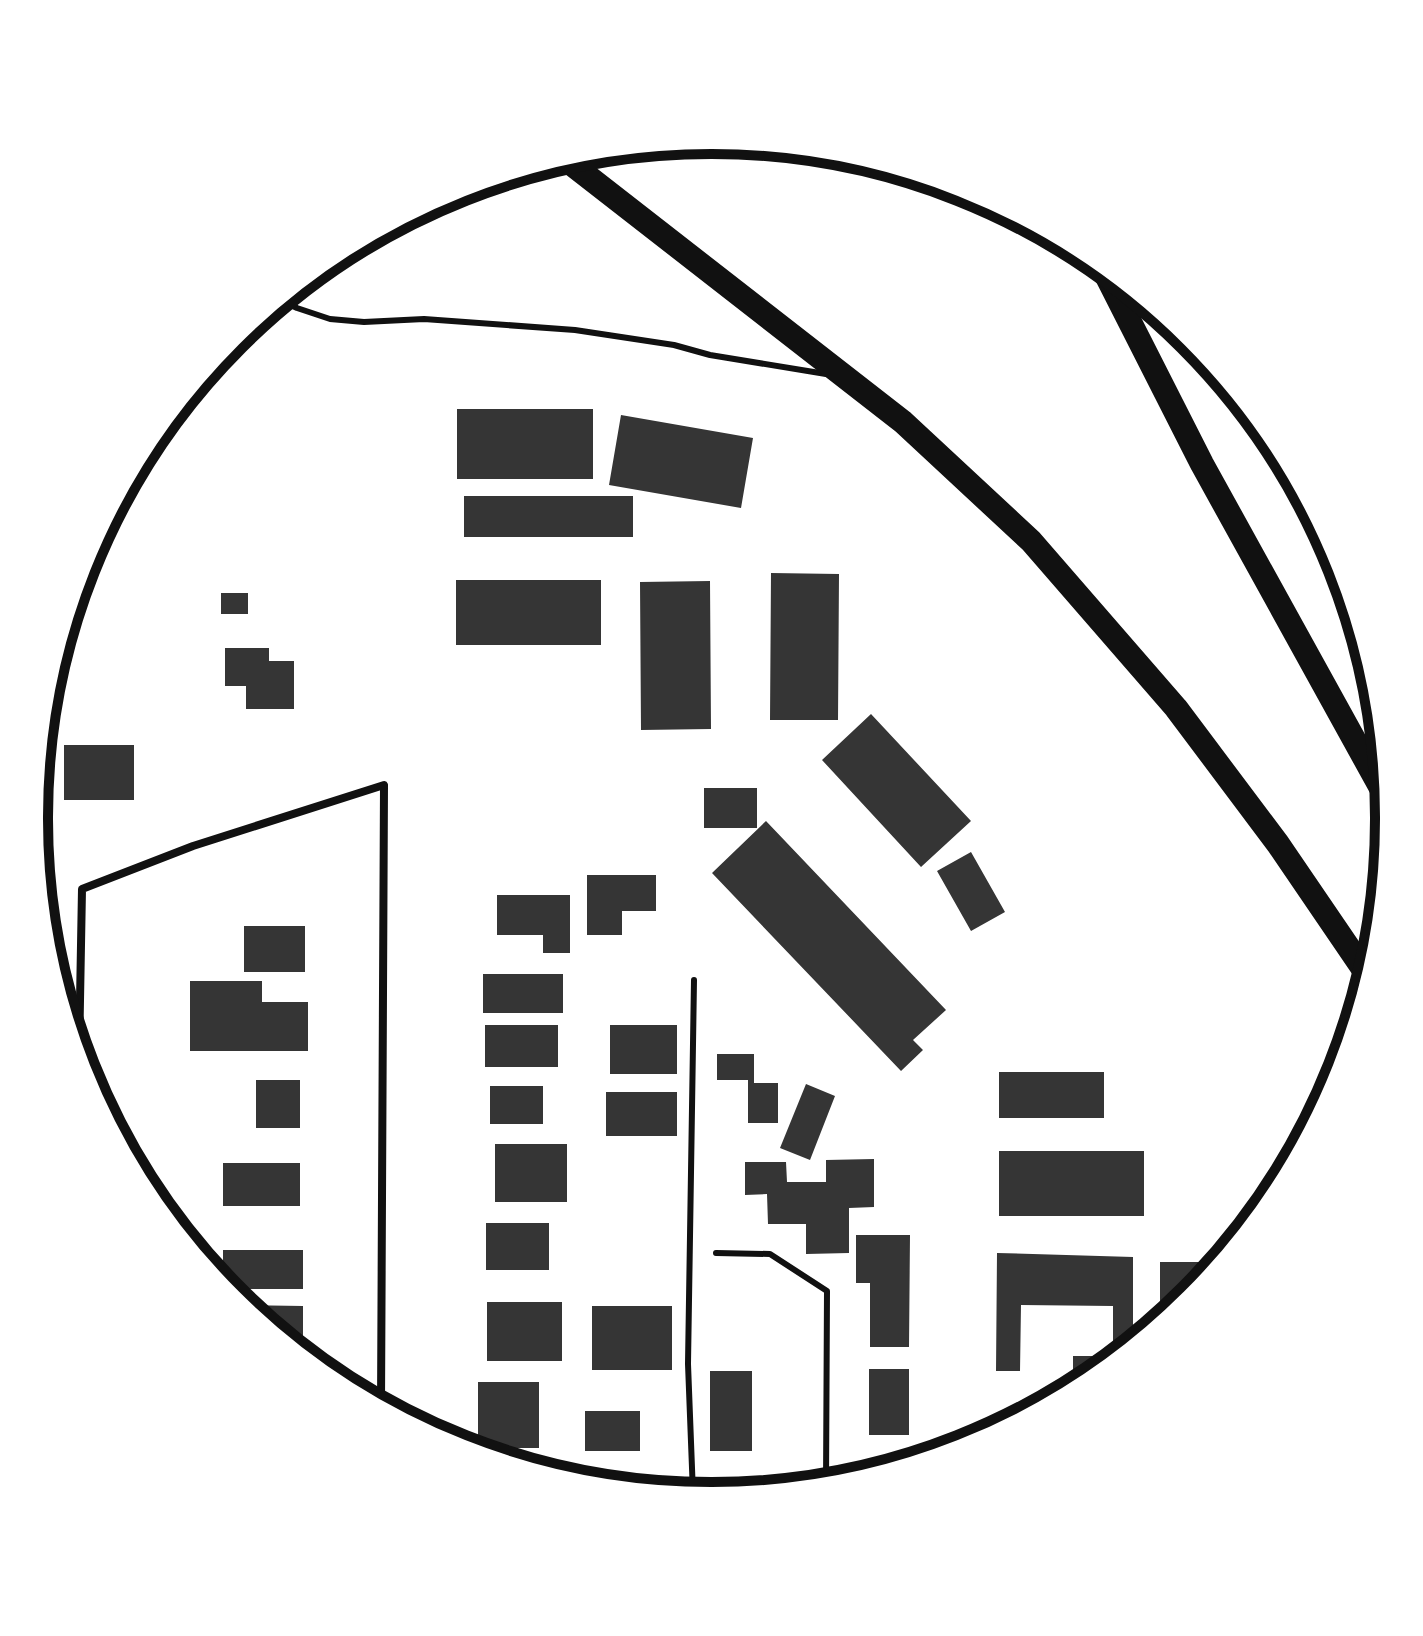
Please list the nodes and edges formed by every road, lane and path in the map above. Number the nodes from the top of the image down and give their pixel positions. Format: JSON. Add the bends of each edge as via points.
{"nodes":[{"id":1,"x":577,"y":168,"type":"edge"},
{"id":2,"x":1115,"y":292,"type":"edge"},
{"id":3,"x":291,"y":305,"type":"edge"},
{"id":4,"x":845,"y":377,"type":"junction"},
{"id":5,"x":1374,"y":775,"type":"edge"},
{"id":6,"x":1358,"y":962,"type":"edge"},
{"id":7,"x":694,"y":980,"type":"dead end"},
{"id":8,"x":80,"y":1020,"type":"edge"},
{"id":9,"x":716,"y":1253,"type":"dead end"},
{"id":10,"x":381,"y":1394,"type":"edge"},
{"id":11,"x":826,"y":1471,"type":"edge"},
{"id":12,"x":693,"y":1481,"type":"edge"}],
"edges":[{"from":1,"to":4,"type":"highway"},
{"from":2,"to":5,"type":"highway","via":[[1202,464]]},
{"from":3,"to":4,"type":"lane","via":[[330,319],[364,322],[424,319],[575,330]]},
{"from":4,"to":6,"type":"highway","via":[[903,422],[1031,541],[1176,708]]},
{"from":7,"to":12,"type":"lane","via":[[688,1364]]},
{"from":8,"to":10,"type":"street","via":[[82,889],[193,846],[384,785]]},
{"from":9,"to":11,"type":"lane","via":[[770,1254],[827,1291]]}]}
